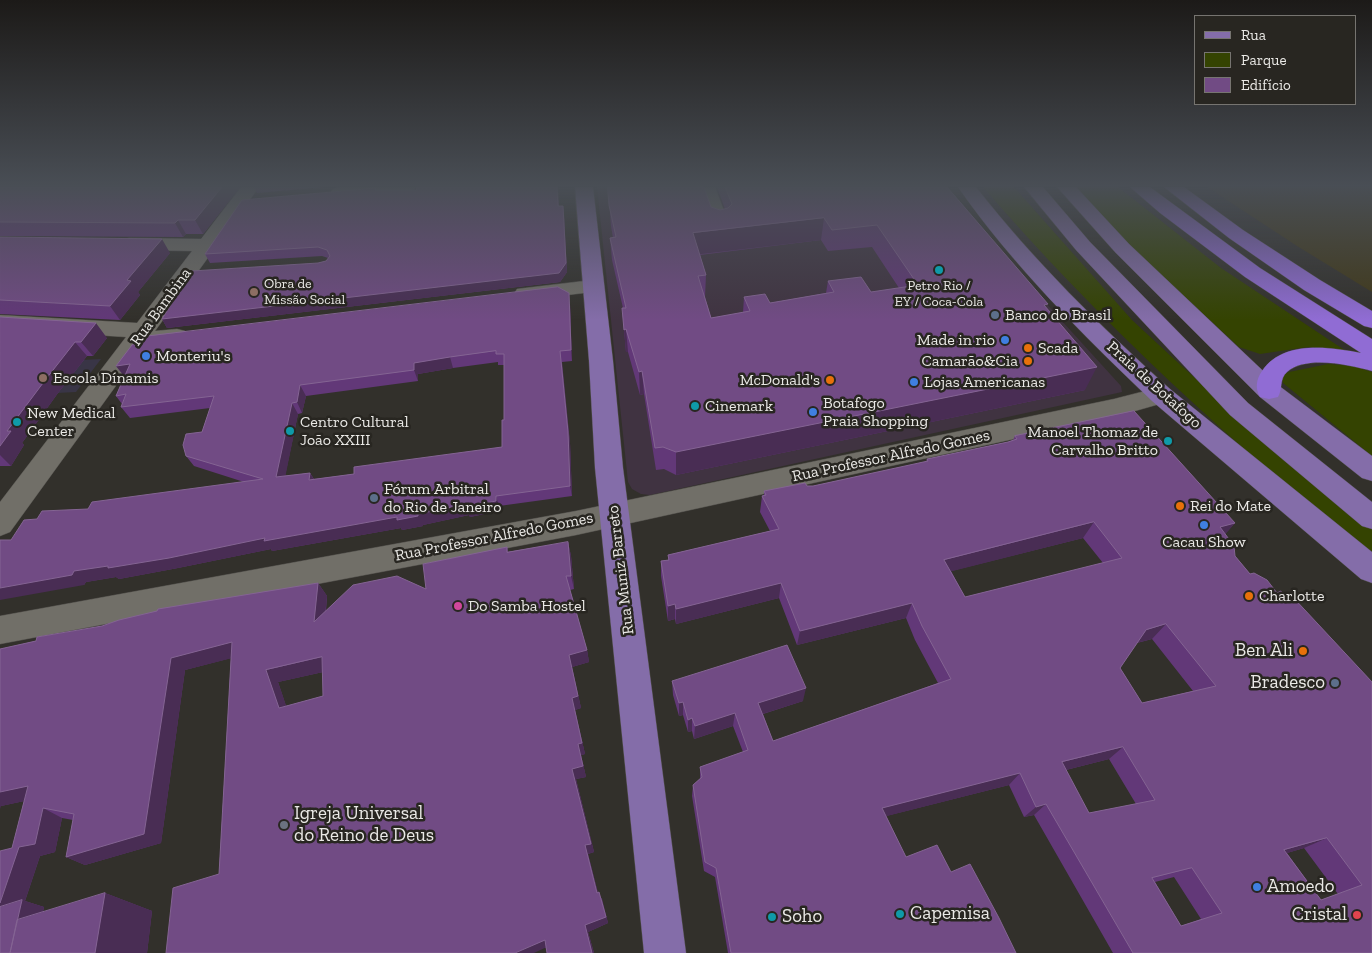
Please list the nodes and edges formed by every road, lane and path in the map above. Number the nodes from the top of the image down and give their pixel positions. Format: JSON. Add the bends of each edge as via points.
{"nodes":[{"id":1,"x":217,"y":231,"type":"edge"},
{"id":2,"x":588,"y":231,"type":"edge"},
{"id":3,"x":1002,"y":231,"type":"edge"},
{"id":4,"x":1071,"y":231,"type":"edge"},
{"id":5,"x":1107,"y":231,"type":"edge"},
{"id":6,"x":1196,"y":231,"type":"edge"},
{"id":7,"x":1233,"y":231,"type":"edge"},
{"id":8,"x":110,"y":244,"type":"edge"},
{"id":9,"x":206,"y":244,"type":"junction"},
{"id":10,"x":213,"y":271,"type":"edge"},
{"id":11,"x":186,"y":272,"type":"junction"},
{"id":12,"x":594,"y":286,"type":"junction"},
{"id":13,"x":506,"y":296,"type":"edge"},
{"id":14,"x":0,"y":322,"type":"edge"},
{"id":15,"x":1372,"y":322,"type":"edge"},
{"id":16,"x":194,"y":334,"type":"edge"},
{"id":17,"x":140,"y":336,"type":"junction"},
{"id":18,"x":1372,"y":350,"type":"edge"},
{"id":19,"x":1372,"y":363,"type":"edge"},
{"id":20,"x":1269,"y":391,"type":"junction"},
{"id":21,"x":1161,"y":395,"type":"junction"},
{"id":22,"x":1289,"y":408,"type":"junction"},
{"id":23,"x":1372,"y":471,"type":"edge"},
{"id":24,"x":1372,"y":494,"type":"edge"},
{"id":25,"x":615,"y":513,"type":"junction"},
{"id":26,"x":1372,"y":518,"type":"edge"},
{"id":27,"x":0,"y":524,"type":"edge"},
{"id":28,"x":1369,"y":570,"type":"edge"},
{"id":29,"x":0,"y":630,"type":"edge"},
{"id":30,"x":664,"y":953,"type":"edge"}],
"edges":[{"from":1,"to":9,"type":"street","name":"Rua Bambina"},
{"from":2,"to":12,"type":"main road","name":"Rua Muniz Barreto"},
{"from":3,"to":21,"type":"main road","name":"Praia de Botafogo","via":[[1021,256]]},
{"from":4,"to":26,"type":"main road","via":[[1239,409]]},
{"from":5,"to":20,"type":"main road"},
{"from":6,"to":18,"type":"highway","via":[[1268,284]]},
{"from":7,"to":15,"type":"highway"},
{"from":8,"to":9,"type":"street"},
{"from":9,"to":11,"type":"street","name":"Rua Bambina"},
{"from":10,"to":11,"type":"street"},
{"from":11,"to":17,"type":"street","name":"Rua Bambina"},
{"from":12,"to":13,"type":"street"},
{"from":12,"to":25,"type":"main road","name":"Rua Muniz Barreto"},
{"from":14,"to":17,"type":"street"},
{"from":16,"to":17,"type":"street"},
{"from":17,"to":27,"type":"street","name":"Rua Bambina"},
{"from":19,"to":20,"type":"highway","via":[[1343,356],[1302,356],[1278,366],[1270,376]]},
{"from":20,"to":22,"type":"main road"},
{"from":21,"to":25,"type":"street","name":"Rua Professor Alfredo Gomes","via":[[717,494]]},
{"from":21,"to":28,"type":"main road","name":"Praia de Botafogo"},
{"from":22,"to":23,"type":"main road"},
{"from":22,"to":24,"type":"main road","via":[[1314,440]]},
{"from":25,"to":29,"type":"street","name":"Rua Professor Alfredo Gomes","via":[[566,525]]},
{"from":25,"to":30,"type":"main road","name":"Rua Muniz Barreto"}]}
